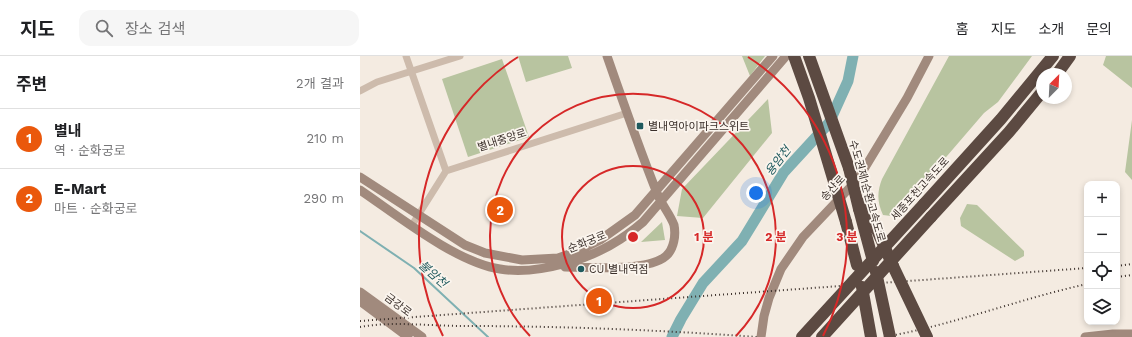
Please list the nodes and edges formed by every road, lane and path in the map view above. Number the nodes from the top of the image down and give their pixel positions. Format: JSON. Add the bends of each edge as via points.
{"nodes":[{"id":1,"x":406,"y":56,"type":"edge"},
{"id":2,"x":460,"y":56,"type":"edge"},
{"id":3,"x":608,"y":56,"type":"edge"},
{"id":4,"x":773,"y":56,"type":"edge"},
{"id":5,"x":786,"y":56,"type":"edge"},
{"id":6,"x":794,"y":56,"type":"edge"},
{"id":7,"x":809,"y":56,"type":"edge"},
{"id":8,"x":929,"y":56,"type":"edge"},
{"id":9,"x":1053,"y":56,"type":"edge"},
{"id":10,"x":1070,"y":56,"type":"edge"},
{"id":11,"x":1061,"y":68,"type":"edge"},
{"id":12,"x":412,"y":71,"type":"junction"},
{"id":13,"x":360,"y":91,"type":"edge"},
{"id":14,"x":1036,"y":99,"type":"edge"},
{"id":15,"x":627,"y":113,"type":"junction"},
{"id":16,"x":446,"y":170,"type":"junction"},
{"id":17,"x":360,"y":177,"type":"edge"},
{"id":18,"x":360,"y":190,"type":"edge"},
{"id":19,"x":656,"y":192,"type":"junction"},
{"id":20,"x":660,"y":202,"type":"junction"},
{"id":21,"x":862,"y":206,"type":"junction"},
{"id":22,"x":418,"y":215,"type":"junction"},
{"id":23,"x":412,"y":224,"type":"junction"},
{"id":24,"x":552,"y":267,"type":"junction"},
{"id":25,"x":360,"y":292,"type":"edge"},
{"id":26,"x":360,"y":301,"type":"edge"},
{"id":27,"x":1132,"y":334,"type":"edge"},
{"id":28,"x":408,"y":337,"type":"edge"},
{"id":29,"x":422,"y":337,"type":"edge"},
{"id":30,"x":761,"y":337,"type":"edge"},
{"id":31,"x":802,"y":337,"type":"edge"},
{"id":32,"x":822,"y":337,"type":"edge"},
{"id":33,"x":871,"y":337,"type":"edge"},
{"id":34,"x":890,"y":337,"type":"edge"},
{"id":35,"x":927,"y":337,"type":"edge"},
{"id":36,"x":1085,"y":337,"type":"edge"}],
"edges":[{"from":1,"to":12,"type":"street"},
{"from":2,"to":12,"type":"street"},
{"from":3,"to":15,"type":"street"},
{"from":4,"to":19,"type":"street","name":"순화궁로"},
{"from":5,"to":20,"type":"street","name":"순화궁로"},
{"from":6,"to":33,"type":"highway","bridge":true,"via":[[846,222]]},
{"from":7,"to":21,"type":"highway","name":"수도권제1순환고속도로","bridge":true},
{"from":8,"to":30,"type":"street","name":"송산로","via":[[858,179],[803,237],[781,269],[769,298]]},
{"from":9,"to":31,"type":"highway","name":"세종포천고속도로","bridge":true,"via":[[1001,119]]},
{"from":10,"to":11,"type":"highway"},
{"from":12,"to":13,"type":"street","via":[[377,82]]},
{"from":12,"to":16,"type":"street"},
{"from":14,"to":32,"type":"highway","bridge":true},
{"from":15,"to":16,"type":"street","name":"별내중앙로"},
{"from":15,"to":19,"type":"street"},
{"from":16,"to":22,"type":"street"},
{"from":17,"to":22,"type":"street","name":"순화궁로"},
{"from":18,"to":23,"type":"street","name":"순화궁로"},
{"from":19,"to":20,"type":"street"},
{"from":19,"to":22,"type":"street","name":"순화궁로","via":[[635,215],[600,240],[558,258],[542,260],[503,257],[465,245]]},
{"from":20,"to":24,"type":"street","name":"순화궁로","via":[[626,237],[605,250]]},
{"from":20,"to":24,"type":"street","via":[[674,225],[674,243],[666,256],[647,264],[615,268]]},
{"from":21,"to":34,"type":"highway","name":"수도권제1순환고속도로","bridge":true},
{"from":21,"to":35,"type":"highway","bridge":true},
{"from":22,"to":23,"type":"street"},
{"from":23,"to":24,"type":"street","name":"순화궁로","via":[[461,256],[482,264],[521,271]]},
{"from":25,"to":29,"type":"street","name":"금강로"},
{"from":26,"to":28,"type":"street","name":"금강로"},
{"from":27,"to":36,"type":"street"}]}
